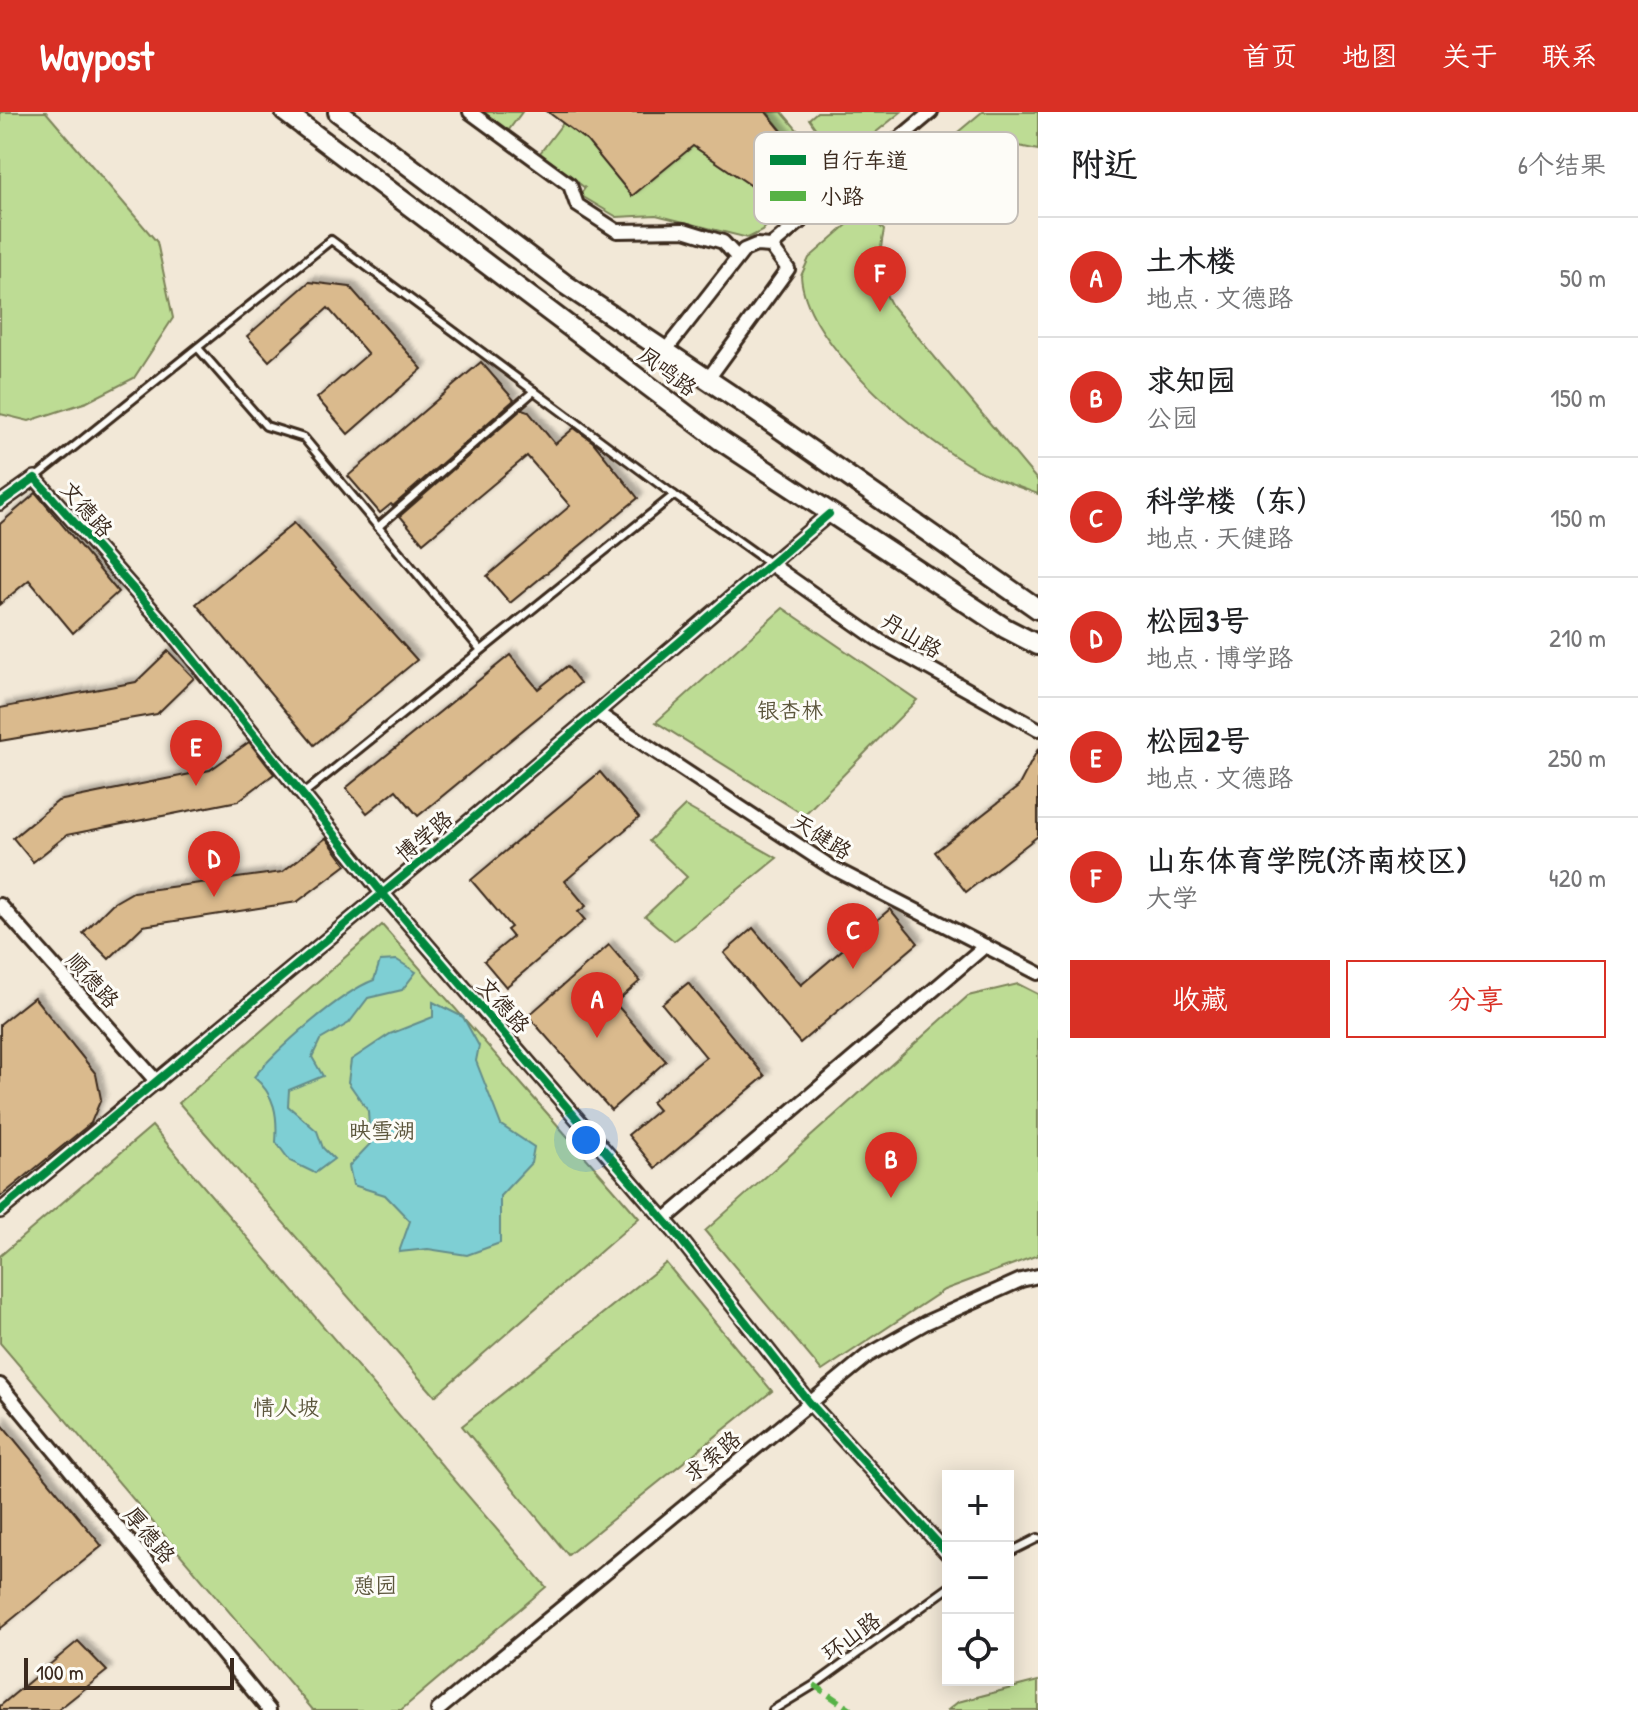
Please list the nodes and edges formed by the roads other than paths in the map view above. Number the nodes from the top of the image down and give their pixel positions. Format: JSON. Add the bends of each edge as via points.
{"nodes":[{"id":1,"x":285,"y":112,"type":"edge"},
{"id":2,"x":338,"y":112,"type":"edge"},
{"id":3,"x":470,"y":112,"type":"edge"},
{"id":4,"x":931,"y":112,"type":"edge"},
{"id":5,"x":907,"y":132,"type":"edge"},
{"id":6,"x":797,"y":224,"type":"edge"},
{"id":7,"x":771,"y":246,"type":"junction"},
{"id":8,"x":737,"y":257,"type":"junction"},
{"id":9,"x":198,"y":348,"type":"junction"},
{"id":10,"x":665,"y":351,"type":"junction"},
{"id":11,"x":708,"y":379,"type":"junction"},
{"id":12,"x":534,"y":391,"type":"junction"},
{"id":13,"x":35,"y":478,"type":"junction"},
{"id":14,"x":674,"y":495,"type":"junction"},
{"id":15,"x":0,"y":503,"type":"edge"},
{"id":16,"x":829,"y":514,"type":"junction"},
{"id":17,"x":378,"y":527,"type":"junction"},
{"id":18,"x":772,"y":565,"type":"junction"},
{"id":19,"x":1038,"y":609,"type":"edge"},
{"id":20,"x":1038,"y":645,"type":"edge"},
{"id":21,"x":480,"y":649,"type":"junction"},
{"id":22,"x":597,"y":713,"type":"junction"},
{"id":23,"x":1038,"y":729,"type":"edge"},
{"id":24,"x":303,"y":794,"type":"junction"},
{"id":25,"x":383,"y":894,"type":"junction"},
{"id":26,"x":0,"y":905,"type":"edge"},
{"id":27,"x":985,"y":946,"type":"junction"},
{"id":28,"x":1038,"y":973,"type":"edge"},
{"id":29,"x":157,"y":1082,"type":"junction"},
{"id":30,"x":0,"y":1211,"type":"edge"},
{"id":31,"x":664,"y":1220,"type":"junction"},
{"id":32,"x":1038,"y":1276,"type":"edge"},
{"id":33,"x":0,"y":1385,"type":"edge"},
{"id":34,"x":809,"y":1402,"type":"junction"},
{"id":35,"x":1038,"y":1538,"type":"edge"},
{"id":36,"x":942,"y":1547,"type":"edge"},
{"id":37,"x":1014,"y":1550,"type":"edge"},
{"id":38,"x":942,"y":1592,"type":"edge"},
{"id":39,"x":269,"y":1710,"type":"edge"},
{"id":40,"x":438,"y":1710,"type":"edge"},
{"id":41,"x":773,"y":1710,"type":"edge"}],
"edges":[{"from":1,"to":16,"type":"main road","name":"凤鸣路","via":[[708,431]]},
{"from":2,"to":10,"type":"main road","name":"凤鸣路","via":[[566,285]]},
{"from":3,"to":8,"type":"street","via":[[570,185],[577,205],[617,231],[684,230],[723,242]]},
{"from":4,"to":5,"type":"street"},
{"from":6,"to":7,"type":"street"},
{"from":7,"to":8,"type":"street","via":[[756,245]]},
{"from":7,"to":11,"type":"street","via":[[788,269]]},
{"from":8,"to":10,"type":"street"},
{"from":9,"to":12,"type":"lane","via":[[331,240]]},
{"from":9,"to":13,"type":"lane"},
{"from":9,"to":17,"type":"lane","via":[[266,426],[304,438]]},
{"from":10,"to":11,"type":"main road","name":"凤鸣路"},
{"from":11,"to":19,"type":"main road","name":"凤鸣路"},
{"from":12,"to":14,"type":"lane"},
{"from":12,"to":17,"type":"lane"},
{"from":13,"to":15,"type":"street"},
{"from":13,"to":24,"type":"street","name":"文德路","via":[[167,627]]},
{"from":14,"to":18,"type":"lane"},
{"from":14,"to":21,"type":"lane"},
{"from":16,"to":18,"type":"street","name":"博学路"},
{"from":16,"to":20,"type":"main road","name":"凤鸣路"},
{"from":17,"to":21,"type":"lane"},
{"from":18,"to":22,"type":"street","name":"博学路"},
{"from":18,"to":23,"type":"street","name":"丹山路","via":[[880,641]]},
{"from":21,"to":24,"type":"lane"},
{"from":22,"to":25,"type":"street","name":"博学路"},
{"from":22,"to":27,"type":"street","name":"天健路","via":[[831,867]]},
{"from":24,"to":25,"type":"street","name":"文德路"},
{"from":25,"to":29,"type":"street","name":"博学路"},
{"from":25,"to":31,"type":"street","name":"文德路"},
{"from":26,"to":29,"type":"street","name":"顺德路"},
{"from":27,"to":28,"type":"street","name":"天健路"},
{"from":27,"to":31,"type":"street"},
{"from":29,"to":30,"type":"street","name":"博学路"},
{"from":31,"to":34,"type":"street","name":"文德路"},
{"from":32,"to":34,"type":"street","name":"求索路","via":[[925,1323],[867,1356]]},
{"from":33,"to":39,"type":"street","name":"厚德路"},
{"from":34,"to":36,"type":"street","name":"文德路"},
{"from":34,"to":40,"type":"street","name":"求索路"},
{"from":35,"to":37,"type":"lane"},
{"from":38,"to":41,"type":"lane","name":"环山路"}]}
